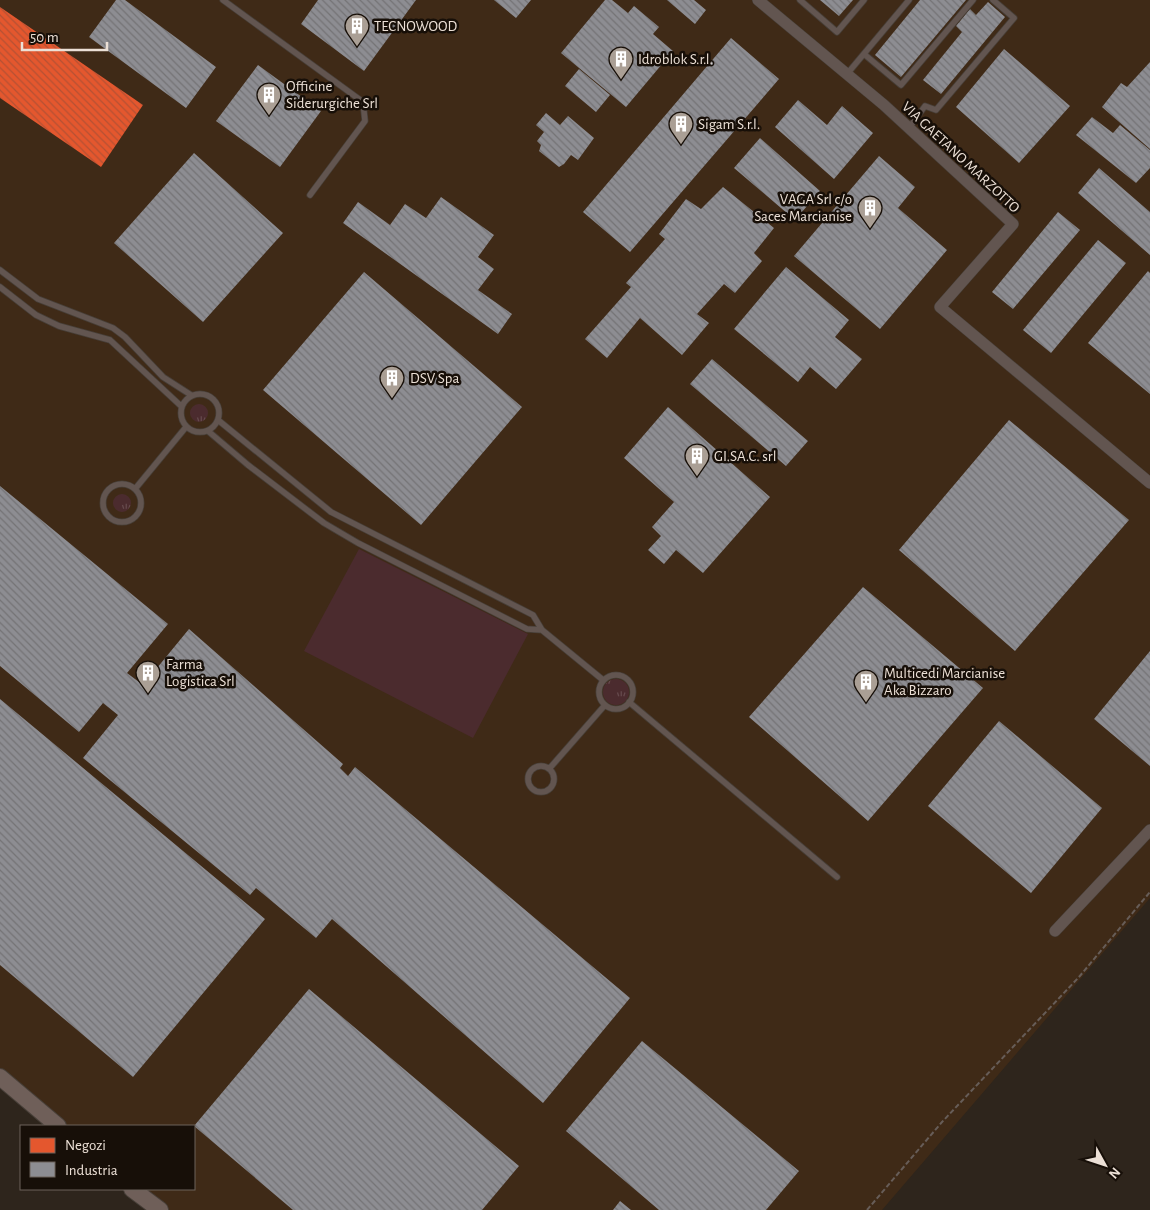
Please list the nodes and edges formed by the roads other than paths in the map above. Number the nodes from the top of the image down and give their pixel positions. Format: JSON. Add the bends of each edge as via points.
{"nodes":[{"id":1,"x":223,"y":0,"type":"edge"},
{"id":2,"x":758,"y":0,"type":"edge"},
{"id":3,"x":800,"y":0,"type":"edge"},
{"id":4,"x":864,"y":0,"type":"edge"},
{"id":5,"x":909,"y":0,"type":"edge"},
{"id":6,"x":973,"y":0,"type":"edge"},
{"id":7,"x":993,"y":0,"type":"edge"},
{"id":8,"x":864,"y":54,"type":"junction"},
{"id":9,"x":846,"y":74,"type":"junction"},
{"id":10,"x":909,"y":128,"type":"junction"},
{"id":11,"x":310,"y":195,"type":"dead end"},
{"id":12,"x":0,"y":270,"type":"edge"},
{"id":13,"x":0,"y":287,"type":"edge"},
{"id":14,"x":191,"y":395,"type":"junction"},
{"id":15,"x":181,"y":406,"type":"junction"},
{"id":16,"x":218,"y":420,"type":"junction"},
{"id":17,"x":186,"y":427,"type":"junction"},
{"id":18,"x":208,"y":431,"type":"junction"},
{"id":19,"x":1150,"y":483,"type":"edge"},
{"id":20,"x":135,"y":489,"type":"junction"},
{"id":21,"x":542,"y":630,"type":"junction"},
{"id":22,"x":603,"y":680,"type":"junction"},
{"id":23,"x":629,"y":702,"type":"junction"},
{"id":24,"x":604,"y":705,"type":"junction"},
{"id":25,"x":548,"y":769,"type":"junction"},
{"id":26,"x":1150,"y":830,"type":"edge"},
{"id":27,"x":836,"y":877,"type":"dead end"},
{"id":28,"x":1055,"y":931,"type":"dead end"},
{"id":29,"x":0,"y":1077,"type":"edge"},
{"id":30,"x":57,"y":1125,"type":"edge"},
{"id":31,"x":133,"y":1190,"type":"edge"},
{"id":32,"x":160,"y":1210,"type":"edge"}],
"edges":[{"from":1,"to":11,"type":"lane","via":[[363,102],[365,121]]},
{"from":2,"to":9,"type":"street","name":"VIA GAETANO MARZOTTO"},
{"from":3,"to":4,"type":"lane","via":[[837,32]]},
{"from":5,"to":8,"type":"lane"},
{"from":6,"to":8,"type":"lane","via":[[901,85]]},
{"from":7,"to":10,"type":"lane","via":[[1014,18],[936,110],[925,106]]},
{"from":8,"to":9,"type":"lane"},
{"from":9,"to":10,"type":"street","name":"VIA GAETANO MARZOTTO"},
{"from":10,"to":19,"type":"street","name":"VIA GAETANO MARZOTTO","via":[[1013,224],[940,307]]},
{"from":12,"to":14,"type":"lane","via":[[38,299],[114,328],[164,377]]},
{"from":13,"to":15,"type":"lane","via":[[36,315],[59,326],[110,340]]},
{"from":14,"to":15,"type":"lane"},
{"from":14,"to":16,"type":"lane","via":[[204,394],[215,401]]},
{"from":15,"to":17,"type":"lane","via":[[180,418]]},
{"from":16,"to":18,"type":"lane"},
{"from":16,"to":21,"type":"lane","via":[[331,512],[533,615]]},
{"from":17,"to":18,"type":"lane","via":[[196,432]]},
{"from":17,"to":20,"type":"lane"},
{"from":18,"to":21,"type":"lane","via":[[324,523],[527,629]]},
{"from":20,"to":20,"type":"lane","via":[[123,484],[105,493],[102,506],[108,518],[119,523],[136,517],[141,500]]},
{"from":21,"to":22,"type":"lane"},
{"from":22,"to":23,"type":"lane","via":[[614,675],[625,678],[632,687]]},
{"from":22,"to":24,"type":"lane","via":[[599,690]]},
{"from":23,"to":24,"type":"lane","via":[[614,709]]},
{"from":23,"to":27,"type":"lane"},
{"from":24,"to":25,"type":"lane"},
{"from":25,"to":25,"type":"lane","via":[[540,766],[532,769],[528,776],[529,785],[539,792],[550,788],[554,780]]},
{"from":26,"to":28,"type":"street"},
{"from":29,"to":30,"type":"street"},
{"from":31,"to":32,"type":"street"}]}
